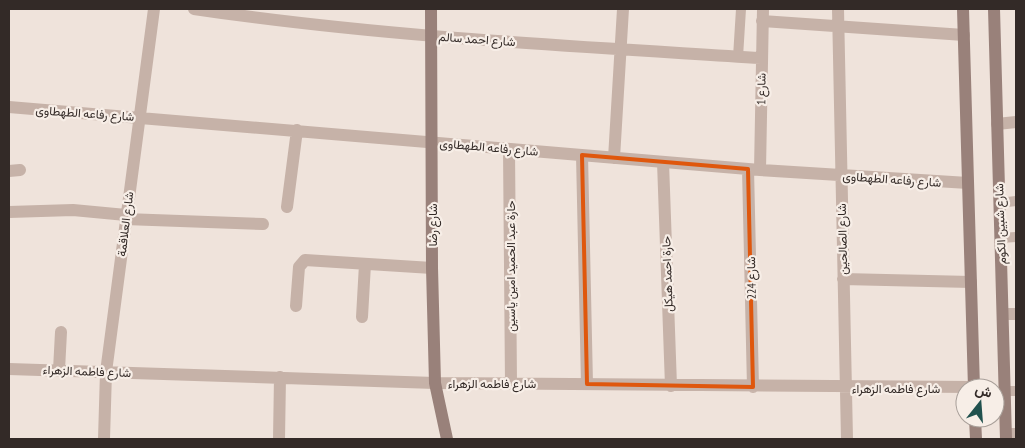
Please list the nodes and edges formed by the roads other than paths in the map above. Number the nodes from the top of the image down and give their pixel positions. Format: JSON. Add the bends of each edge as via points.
{"nodes":[{"id":1,"x":154,"y":9,"type":"edge"},
{"id":2,"x":194,"y":9,"type":"edge"},
{"id":3,"x":432,"y":9,"type":"edge"},
{"id":4,"x":623,"y":9,"type":"edge"},
{"id":5,"x":741,"y":9,"type":"edge"},
{"id":6,"x":838,"y":9,"type":"edge"},
{"id":7,"x":963,"y":9,"type":"edge"},
{"id":8,"x":994,"y":9,"type":"edge"},
{"id":9,"x":277,"y":15,"type":"edge"},
{"id":10,"x":762,"y":15,"type":"edge"},
{"id":11,"x":838,"y":26,"type":"junction"},
{"id":12,"x":964,"y":35,"type":"junction"},
{"id":13,"x":431,"y":36,"type":"junction"},
{"id":14,"x":620,"y":48,"type":"junction"},
{"id":15,"x":738,"y":57,"type":"junction"},
{"id":16,"x":761,"y":58,"type":"junction"},
{"id":17,"x":9,"y":107,"type":"edge"},
{"id":18,"x":138,"y":117,"type":"junction"},
{"id":19,"x":1016,"y":122,"type":"edge"},
{"id":20,"x":997,"y":124,"type":"junction"},
{"id":21,"x":297,"y":130,"type":"junction"},
{"id":22,"x":432,"y":142,"type":"junction"},
{"id":23,"x":509,"y":149,"type":"junction"},
{"id":24,"x":582,"y":155,"type":"junction"},
{"id":25,"x":614,"y":158,"type":"junction"},
{"id":26,"x":663,"y":162,"type":"junction"},
{"id":27,"x":754,"y":169,"type":"junction"},
{"id":28,"x":841,"y":175,"type":"junction"},
{"id":29,"x":968,"y":183,"type":"junction"},
{"id":30,"x":1016,"y":201,"type":"edge"},
{"id":31,"x":999,"y":203,"type":"junction"},
{"id":32,"x":287,"y":208,"type":"dead end"},
{"id":33,"x":9,"y":212,"type":"edge"},
{"id":34,"x":126,"y":217,"type":"junction"},
{"id":35,"x":263,"y":224,"type":"dead end"},
{"id":36,"x":1016,"y":237,"type":"edge"},
{"id":37,"x":1000,"y":238,"type":"junction"},
{"id":38,"x":365,"y":264,"type":"junction"},
{"id":39,"x":432,"y":268,"type":"junction"},
{"id":40,"x":843,"y":279,"type":"junction"},
{"id":41,"x":971,"y":282,"type":"junction"},
{"id":42,"x":296,"y":306,"type":"dead end"},
{"id":43,"x":1003,"y":314,"type":"junction"},
{"id":44,"x":1016,"y":314,"type":"edge"},
{"id":45,"x":362,"y":317,"type":"dead end"},
{"id":46,"x":61,"y":332,"type":"dead end"},
{"id":47,"x":9,"y":369,"type":"edge"},
{"id":48,"x":59,"y":370,"type":"junction"},
{"id":49,"x":106,"y":372,"type":"junction"},
{"id":50,"x":280,"y":377,"type":"junction"},
{"id":51,"x":974,"y":378,"type":"edge"},
{"id":52,"x":435,"y":383,"type":"junction"},
{"id":53,"x":511,"y":383,"type":"junction"},
{"id":54,"x":587,"y":384,"type":"junction"},
{"id":55,"x":671,"y":386,"type":"junction"},
{"id":56,"x":754,"y":387,"type":"junction"},
{"id":57,"x":846,"y":388,"type":"junction"},
{"id":58,"x":955,"y":388,"type":"edge"},
{"id":59,"x":1010,"y":391,"type":"edge"},
{"id":60,"x":1009,"y":435,"type":"edge"},
{"id":61,"x":104,"y":439,"type":"edge"},
{"id":62,"x":279,"y":439,"type":"edge"},
{"id":63,"x":447,"y":439,"type":"edge"},
{"id":64,"x":847,"y":439,"type":"edge"}],
"edges":[{"from":1,"to":18,"type":"street","name":"شارع العلاقمة"},
{"from":2,"to":9,"type":"street","name":"شارع احمد سالم"},
{"from":3,"to":13,"type":"street","name":"شارع رضا"},
{"from":4,"to":14,"type":"street"},
{"from":5,"to":15,"type":"lane"},
{"from":6,"to":11,"type":"street","name":"شارع الصالحين"},
{"from":7,"to":12,"type":"street"},
{"from":8,"to":20,"type":"street","name":"شارع شبين الكوم"},
{"from":9,"to":13,"type":"street","name":"شارع احمد سالم"},
{"from":10,"to":11,"type":"street"},
{"from":10,"to":16,"type":"street","name":"شارع 1"},
{"from":11,"to":12,"type":"street"},
{"from":11,"to":28,"type":"street","name":"شارع الصالحين"},
{"from":12,"to":29,"type":"street"},
{"from":13,"to":14,"type":"street","name":"شارع احمد سالم"},
{"from":13,"to":22,"type":"street","name":"شارع رضا"},
{"from":14,"to":15,"type":"street","name":"شارع احمد سالم"},
{"from":14,"to":25,"type":"street"},
{"from":15,"to":16,"type":"street","name":"شارع احمد سالم"},
{"from":16,"to":27,"type":"street","name":"شارع 1"},
{"from":17,"to":18,"type":"street","name":"شارع رفاعه الطهطاوى"},
{"from":18,"to":21,"type":"street","name":"شارع رفاعه الطهطاوى"},
{"from":18,"to":34,"type":"street","name":"شارع العلاقمة"},
{"from":19,"to":20,"type":"street"},
{"from":20,"to":31,"type":"street","name":"شارع شبين الكوم"},
{"from":21,"to":22,"type":"street","name":"شارع رفاعه الطهطاوى"},
{"from":21,"to":32,"type":"street"},
{"from":22,"to":23,"type":"street","name":"شارع رفاعه الطهطاوى"},
{"from":22,"to":39,"type":"street","name":"شارع رضا"},
{"from":23,"to":24,"type":"street","name":"شارع رفاعه الطهطاوى"},
{"from":23,"to":53,"type":"street","name":"حارة عبد الحميد امين ياسين"},
{"from":24,"to":25,"type":"street","name":"شارع رفاعه الطهطاوى"},
{"from":24,"to":54,"type":"street"},
{"from":25,"to":26,"type":"street","name":"شارع رفاعه الطهطاوى"},
{"from":26,"to":27,"type":"street","name":"شارع رفاعه الطهطاوى"},
{"from":26,"to":55,"type":"street","name":"حارة احمد هيكل"},
{"from":27,"to":28,"type":"street","name":"شارع رفاعه الطهطاوى"},
{"from":27,"to":56,"type":"street","name":"شارع 224"},
{"from":28,"to":29,"type":"street","name":"شارع رفاعه الطهطاوى"},
{"from":28,"to":40,"type":"street","name":"شارع الصالحين"},
{"from":29,"to":41,"type":"street"},
{"from":30,"to":31,"type":"lane"},
{"from":31,"to":37,"type":"street","name":"شارع شبين الكوم"},
{"from":33,"to":34,"type":"street","via":[[73,210]]},
{"from":34,"to":35,"type":"street"},
{"from":34,"to":49,"type":"street","name":"شارع العلاقمة"},
{"from":36,"to":37,"type":"lane"},
{"from":37,"to":43,"type":"street","name":"شارع شبين الكوم"},
{"from":38,"to":39,"type":"street"},
{"from":38,"to":42,"type":"street","via":[[302,261]]},
{"from":38,"to":45,"type":"street"},
{"from":39,"to":52,"type":"street","name":"شارع رضا"},
{"from":40,"to":41,"type":"street"},
{"from":40,"to":57,"type":"street","name":"شارع الصالحين"},
{"from":41,"to":51,"type":"street"},
{"from":43,"to":44,"type":"street"},
{"from":43,"to":59,"type":"street","name":"شارع شبين الكوم"},
{"from":46,"to":48,"type":"street"},
{"from":47,"to":48,"type":"street","name":"شارع فاطمه الزهراء"},
{"from":48,"to":49,"type":"street","name":"شارع فاطمه الزهراء"},
{"from":49,"to":50,"type":"street","name":"شارع فاطمه الزهراء"},
{"from":49,"to":61,"type":"street","name":"شارع العلاقمة"},
{"from":50,"to":52,"type":"street","name":"شارع فاطمه الزهراء"},
{"from":50,"to":62,"type":"street"},
{"from":52,"to":53,"type":"street","name":"شارع فاطمه الزهراء"},
{"from":52,"to":63,"type":"street","name":"شارع رضا"},
{"from":53,"to":54,"type":"street","name":"شارع فاطمه الزهراء"},
{"from":54,"to":55,"type":"street","name":"شارع فاطمه الزهراء"},
{"from":55,"to":56,"type":"street","name":"شارع فاطمه الزهراء"},
{"from":56,"to":57,"type":"street","name":"شارع فاطمه الزهراء"},
{"from":57,"to":58,"type":"street","name":"شارع فاطمه الزهراء"},
{"from":57,"to":64,"type":"street","name":"شارع الصالحين"},
{"from":59,"to":60,"type":"street","name":"شارع شبين الكوم"}]}
